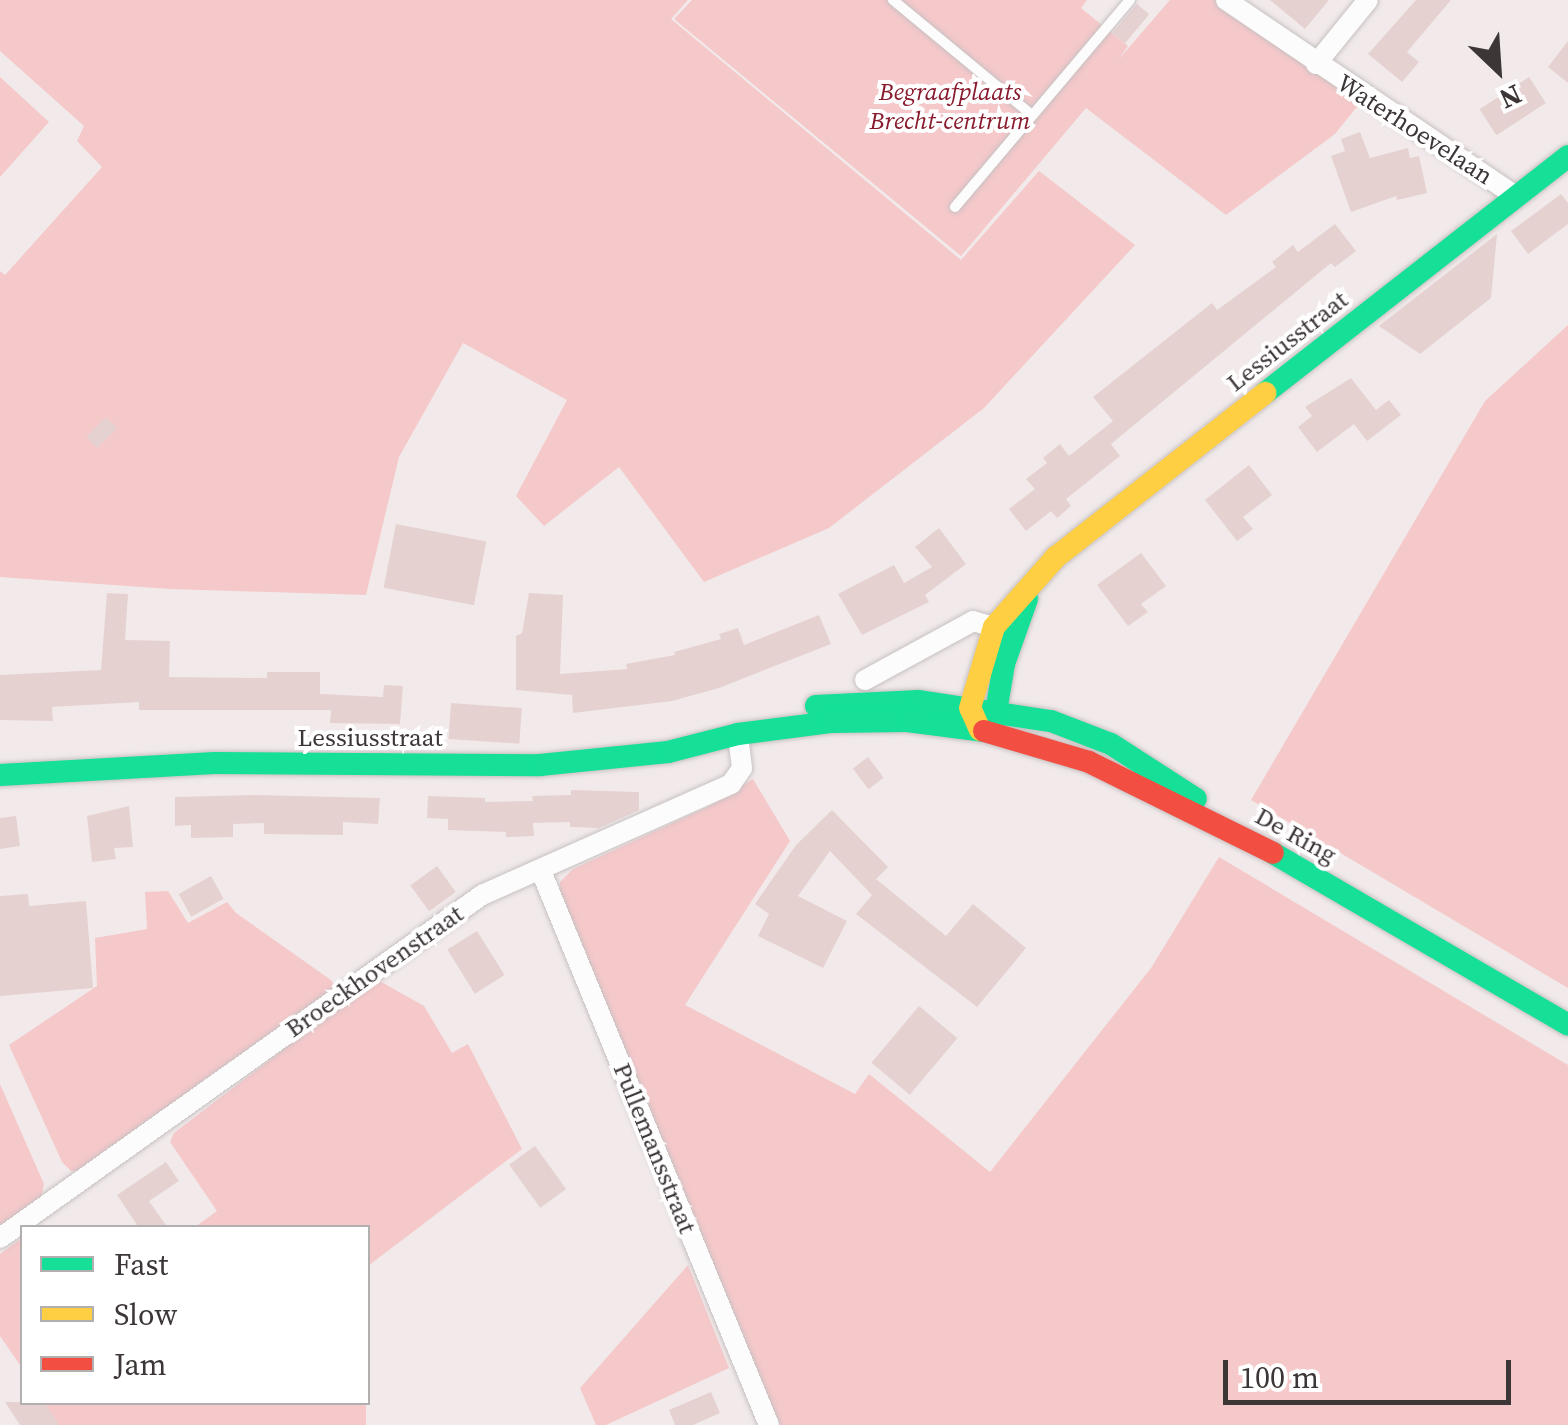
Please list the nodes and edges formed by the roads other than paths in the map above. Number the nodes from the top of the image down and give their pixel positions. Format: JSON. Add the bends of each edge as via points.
{"nodes":[{"id":1,"x":893,"y":0,"type":"edge"},
{"id":2,"x":1130,"y":0,"type":"edge"},
{"id":3,"x":1226,"y":0,"type":"edge"},
{"id":4,"x":1368,"y":0,"type":"edge"},
{"id":5,"x":1316,"y":64,"type":"junction"},
{"id":6,"x":1032,"y":115,"type":"junction"},
{"id":7,"x":1568,"y":156,"type":"edge"},
{"id":8,"x":1514,"y":195,"type":"junction"},
{"id":9,"x":955,"y":207,"type":"dead end"},
{"id":10,"x":1042,"y":571,"type":"junction"},
{"id":11,"x":994,"y":628,"type":"junction"},
{"id":12,"x":865,"y":680,"type":"dead end"},
{"id":13,"x":970,"y":708,"type":"junction"},
{"id":14,"x":988,"y":721,"type":"junction"},
{"id":15,"x":738,"y":734,"type":"junction"},
{"id":16,"x":0,"y":775,"type":"edge"},
{"id":17,"x":1240,"y":834,"type":"junction"},
{"id":18,"x":541,"y":871,"type":"junction"},
{"id":19,"x":1568,"y":1026,"type":"edge"},
{"id":20,"x":0,"y":1238,"type":"edge"},
{"id":21,"x":769,"y":1425,"type":"edge"}],
"edges":[{"from":1,"to":6,"type":"lane"},
{"from":2,"to":6,"type":"lane"},
{"from":3,"to":5,"type":"street","name":"Waterhoevelaan"},
{"from":4,"to":5,"type":"street","name":"Waterhoevelaan"},
{"from":5,"to":8,"type":"street","name":"Waterhoevelaan"},
{"from":6,"to":9,"type":"lane"},
{"from":7,"to":8,"type":"main road","name":"Lessiusstraat"},
{"from":8,"to":10,"type":"main road","name":"Lessiusstraat"},
{"from":10,"to":11,"type":"main road","name":"Lessiusstraat"},
{"from":10,"to":14,"type":"main road","name":"Lessiusstraat","via":[[1009,646]]},
{"from":11,"to":12,"type":"street","via":[[973,622]]},
{"from":11,"to":13,"type":"main road","name":"Lessiusstraat"},
{"from":13,"to":14,"type":"main road"},
{"from":13,"to":15,"type":"main road","name":"Lessiusstraat","via":[[830,703],[784,712]]},
{"from":14,"to":15,"type":"main road","name":"Lessiusstraat","via":[[865,720]]},
{"from":14,"to":17,"type":"main road","name":"De Ring"},
{"from":14,"to":17,"type":"main road","via":[[1084,732],[1143,762]]},
{"from":15,"to":16,"type":"main road","name":"Lessiusstraat","via":[[668,752],[540,765],[215,763]]},
{"from":15,"to":18,"type":"street","name":"Broeckhovenstraat","via":[[742,768],[731,784]]},
{"from":17,"to":19,"type":"main road","name":"De Ring"},
{"from":18,"to":20,"type":"street","name":"Broeckhovenstraat","via":[[482,895],[442,922]]},
{"from":18,"to":21,"type":"street","name":"Pullemansstraat"}]}
